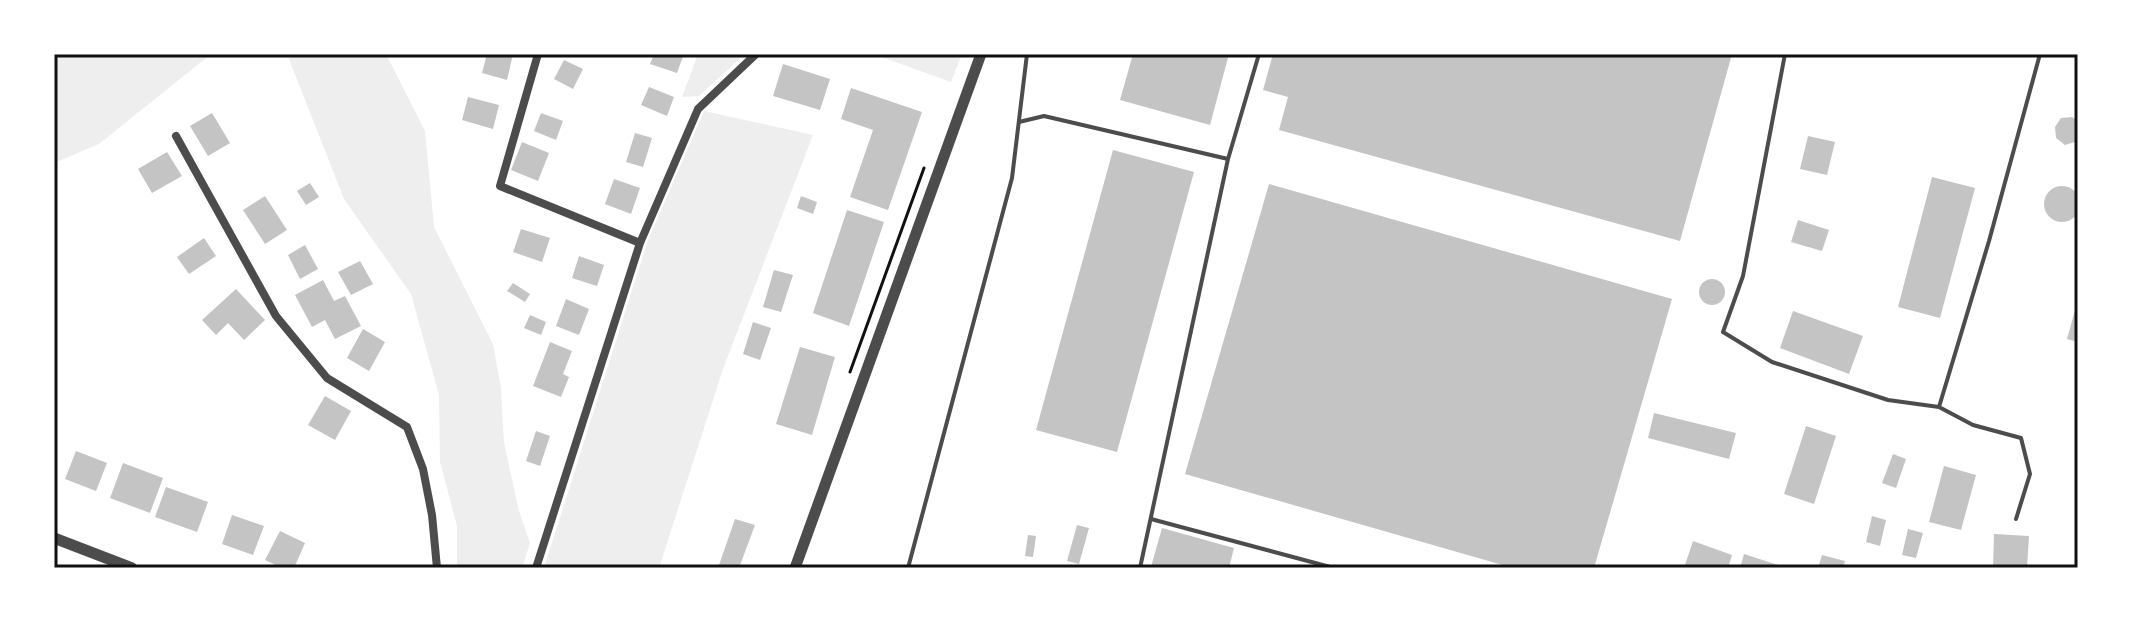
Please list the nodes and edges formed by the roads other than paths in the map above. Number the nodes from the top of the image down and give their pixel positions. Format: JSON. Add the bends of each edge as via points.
{"nodes":[{"id":1,"x":538,"y":54,"type":"edge"},
{"id":2,"x":756,"y":54,"type":"edge"},
{"id":3,"x":981,"y":54,"type":"edge"},
{"id":4,"x":1027,"y":54,"type":"edge"},
{"id":5,"x":1259,"y":54,"type":"edge"},
{"id":6,"x":1785,"y":54,"type":"edge"},
{"id":7,"x":2040,"y":54,"type":"edge"},
{"id":8,"x":1019,"y":122,"type":"junction"},
{"id":9,"x":176,"y":136,"type":"dead end"},
{"id":10,"x":1228,"y":159,"type":"junction"},
{"id":11,"x":640,"y":243,"type":"junction"},
{"id":12,"x":1939,"y":407,"type":"junction"},
{"id":13,"x":1150,"y":519,"type":"junction"},
{"id":14,"x":2016,"y":519,"type":"dead end"},
{"id":15,"x":54,"y":538,"type":"edge"},
{"id":16,"x":132,"y":568,"type":"edge"},
{"id":17,"x":437,"y":568,"type":"edge"},
{"id":18,"x":536,"y":568,"type":"edge"},
{"id":19,"x":795,"y":568,"type":"edge"},
{"id":20,"x":908,"y":568,"type":"edge"},
{"id":21,"x":1140,"y":568,"type":"edge"},
{"id":22,"x":1334,"y":568,"type":"edge"}],
"edges":[{"from":1,"to":11,"type":"street","via":[[500,186]]},
{"from":2,"to":11,"type":"street","via":[[698,109]]},
{"from":3,"to":19,"type":"street"},
{"from":4,"to":8,"type":"lane"},
{"from":5,"to":10,"type":"lane"},
{"from":6,"to":12,"type":"lane","via":[[1743,276],[1723,332],[1772,362],[1888,400]]},
{"from":7,"to":12,"type":"lane"},
{"from":8,"to":10,"type":"lane","via":[[1044,116]]},
{"from":8,"to":20,"type":"lane","via":[[1009,193]]},
{"from":9,"to":17,"type":"street","via":[[276,316],[327,378],[407,427],[423,469]]},
{"from":10,"to":13,"type":"lane"},
{"from":11,"to":18,"type":"street"},
{"from":12,"to":14,"type":"lane","via":[[1973,425],[2021,438],[2030,474]]},
{"from":13,"to":21,"type":"lane"},
{"from":13,"to":22,"type":"lane"},
{"from":15,"to":16,"type":"street"}]}
